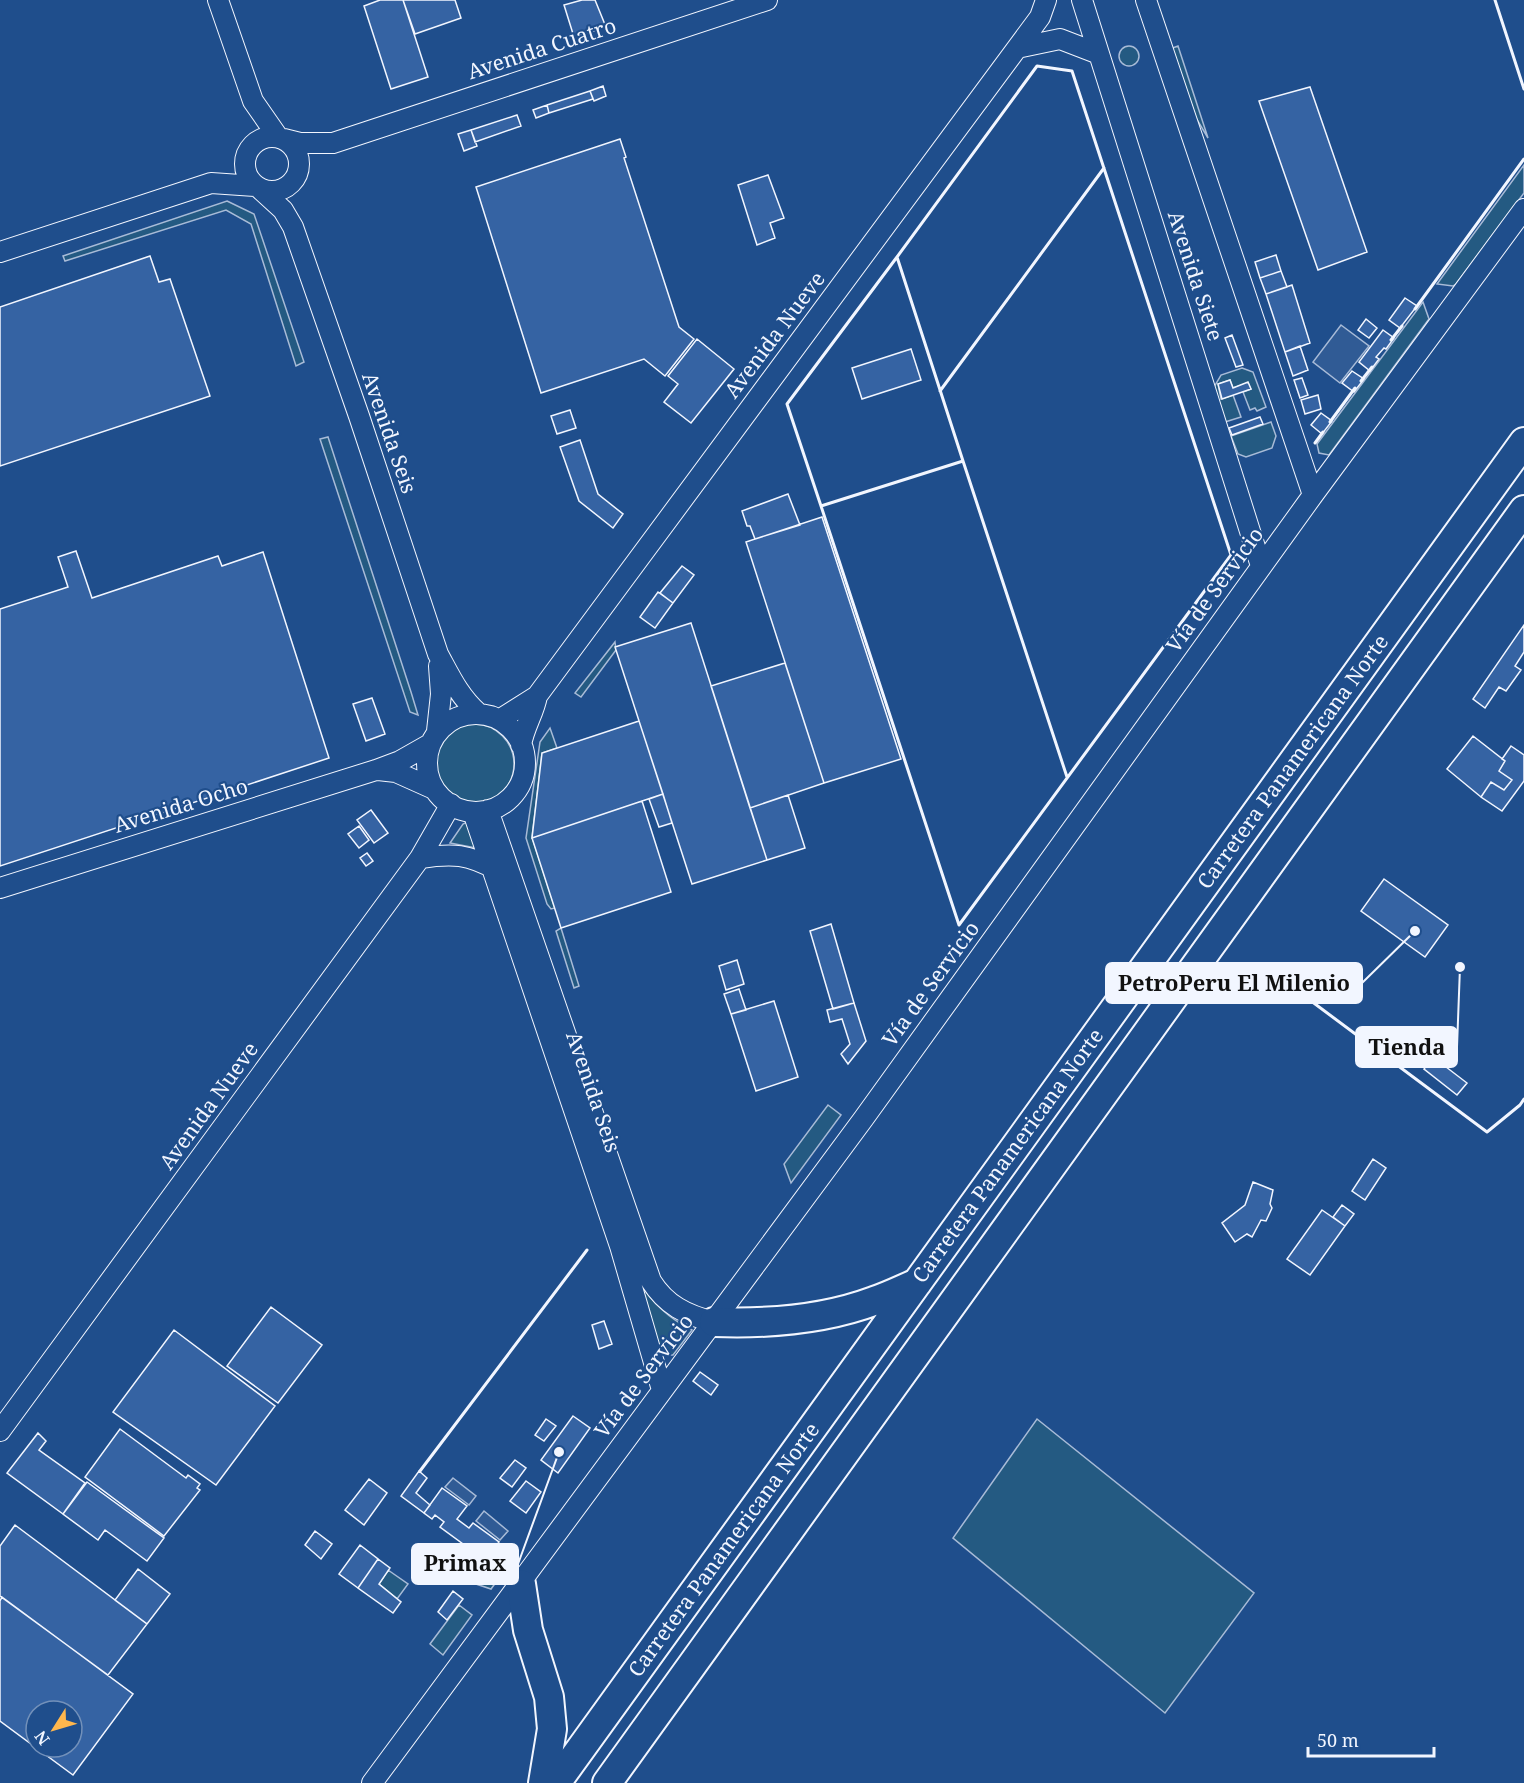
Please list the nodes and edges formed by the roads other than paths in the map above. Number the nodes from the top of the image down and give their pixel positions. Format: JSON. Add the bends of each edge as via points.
{"nodes":[{"id":1,"x":218,"y":0,"type":"edge"},
{"id":2,"x":767,"y":0,"type":"edge"},
{"id":3,"x":1046,"y":0,"type":"edge"},
{"id":4,"x":1082,"y":0,"type":"edge"},
{"id":5,"x":1146,"y":0,"type":"edge"},
{"id":6,"x":1017,"y":48,"type":"junction"},
{"id":7,"x":1099,"y":54,"type":"junction"},
{"id":8,"x":253,"y":101,"type":"junction"},
{"id":9,"x":281,"y":138,"type":"junction"},
{"id":10,"x":333,"y":143,"type":"junction"},
{"id":11,"x":248,"y":150,"type":"junction"},
{"id":12,"x":297,"y":175,"type":"junction"},
{"id":13,"x":211,"y":183,"type":"junction"},
{"id":14,"x":257,"y":187,"type":"junction"},
{"id":15,"x":1524,"y":210,"type":"edge"},
{"id":16,"x":293,"y":227,"type":"junction"},
{"id":17,"x":0,"y":252,"type":"edge"},
{"id":18,"x":1524,"y":442,"type":"edge"},
{"id":19,"x":1313,"y":495,"type":"junction"},
{"id":20,"x":1524,"y":510,"type":"edge"},
{"id":21,"x":1261,"y":566,"type":"junction"},
{"id":22,"x":438,"y":654,"type":"junction"},
{"id":23,"x":537,"y":696,"type":"junction"},
{"id":24,"x":478,"y":713,"type":"junction"},
{"id":25,"x":499,"y":720,"type":"junction"},
{"id":26,"x":433,"y":738,"type":"junction"},
{"id":27,"x":521,"y":745,"type":"junction"},
{"id":28,"x":376,"y":770,"type":"junction"},
{"id":29,"x":434,"y":789,"type":"junction"},
{"id":30,"x":451,"y":804,"type":"junction"},
{"id":31,"x":480,"y":811,"type":"junction"},
{"id":32,"x":420,"y":858,"type":"junction"},
{"id":33,"x":492,"y":867,"type":"junction"},
{"id":34,"x":510,"y":877,"type":"junction"},
{"id":35,"x":0,"y":888,"type":"edge"},
{"id":36,"x":1059,"y":1086,"type":"junction"},
{"id":37,"x":1094,"y":1109,"type":"junction"},
{"id":38,"x":917,"y":1283,"type":"junction"},
{"id":39,"x":714,"y":1322,"type":"junction"},
{"id":40,"x":662,"y":1390,"type":"junction"},
{"id":41,"x":0,"y":1431,"type":"edge"},
{"id":42,"x":521,"y":1584,"type":"junction"},
{"id":43,"x":372,"y":1783,"type":"edge"},
{"id":44,"x":543,"y":1783,"type":"edge"},
{"id":45,"x":556,"y":1783,"type":"edge"},
{"id":46,"x":607,"y":1783,"type":"edge"}],
"edges":[{"from":1,"to":8,"type":"street"},
{"from":2,"to":10,"type":"street","name":"Avenida Cuatro"},
{"from":3,"to":6,"type":"street","name":"Avenida Nueve","via":[[1040,17]]},
{"from":4,"to":7,"type":"street","name":"Avenida Siete"},
{"from":5,"to":19,"type":"street","name":"Avenida Siete"},
{"from":6,"to":7,"type":"street","via":[[1060,39]]},
{"from":6,"to":23,"type":"street","name":"Avenida Nueve"},
{"from":7,"to":21,"type":"street","name":"Avenida Siete"},
{"from":8,"to":9,"type":"street"},
{"from":8,"to":11,"type":"street"},
{"from":9,"to":10,"type":"street","name":"Avenida Cuatro"},
{"from":9,"to":11,"type":"street","via":[[267,137]]},
{"from":9,"to":12,"type":"street","via":[[296,152]]},
{"from":10,"to":12,"type":"street","name":"Avenida Cuatro"},
{"from":11,"to":13,"type":"street"},
{"from":11,"to":14,"type":"street","via":[[245,171]]},
{"from":12,"to":14,"type":"street","via":[[282,190],[273,192]]},
{"from":12,"to":16,"type":"street"},
{"from":13,"to":14,"type":"street"},
{"from":13,"to":17,"type":"street"},
{"from":14,"to":16,"type":"street","via":[[283,210]]},
{"from":15,"to":19,"type":"street","name":"Vía de Servicio"},
{"from":16,"to":22,"type":"street","name":"Avenida Seis"},
{"from":18,"to":36,"type":"highway","name":"Carretera Panamericana Norte"},
{"from":19,"to":21,"type":"street","name":"Vía de Servicio"},
{"from":20,"to":37,"type":"highway","name":"Carretera Panamericana Norte"},
{"from":21,"to":39,"type":"street","name":"Vía de Servicio"},
{"from":22,"to":24,"type":"street","name":"Avenida Seis","via":[[451,681]]},
{"from":22,"to":26,"type":"street","name":"Avenida Seis","via":[[441,694]]},
{"from":23,"to":25,"type":"street","name":"Avenida Nueve"},
{"from":23,"to":27,"type":"street","name":"Avenida Nueve"},
{"from":24,"to":25,"type":"street"},
{"from":24,"to":26,"type":"street","via":[[449,721]]},
{"from":25,"to":27,"type":"street","via":[[507,724]]},
{"from":26,"to":28,"type":"street","name":"Avenida Ocho","via":[[400,760]]},
{"from":26,"to":29,"type":"street","via":[[426,759]]},
{"from":27,"to":31,"type":"street","via":[[525,766],[514,794],[502,804]]},
{"from":28,"to":29,"type":"street","name":"Avenida Ocho","via":[[396,772]]},
{"from":28,"to":35,"type":"street","name":"Avenida Ocho"},
{"from":29,"to":30,"type":"street"},
{"from":30,"to":31,"type":"street"},
{"from":30,"to":32,"type":"street","name":"Avenida Nueve"},
{"from":31,"to":33,"type":"street","name":"Avenida Seis"},
{"from":31,"to":34,"type":"street","name":"Avenida Seis"},
{"from":32,"to":33,"type":"street","via":[[447,854],[477,859]]},
{"from":32,"to":41,"type":"street","name":"Avenida Nueve"},
{"from":33,"to":34,"type":"street"},
{"from":33,"to":40,"type":"street","name":"Avenida Seis","via":[[620,1246]]},
{"from":34,"to":39,"type":"street","name":"Avenida Seis","via":[[651,1281],[680,1311]]},
{"from":36,"to":37,"type":"highway"},
{"from":36,"to":38,"type":"highway","name":"Carretera Panamericana Norte"},
{"from":37,"to":46,"type":"highway","name":"Carretera Panamericana Norte"},
{"from":38,"to":39,"type":"highway","via":[[873,1302],[810,1318]]},
{"from":38,"to":45,"type":"highway","name":"Carretera Panamericana Norte"},
{"from":39,"to":40,"type":"street","name":"Vía de Servicio"},
{"from":40,"to":42,"type":"street","name":"Vía de Servicio"},
{"from":42,"to":43,"type":"street","name":"Vía de Servicio"},
{"from":42,"to":44,"type":"highway","via":[[528,1630],[549,1697],[552,1729]]}]}
